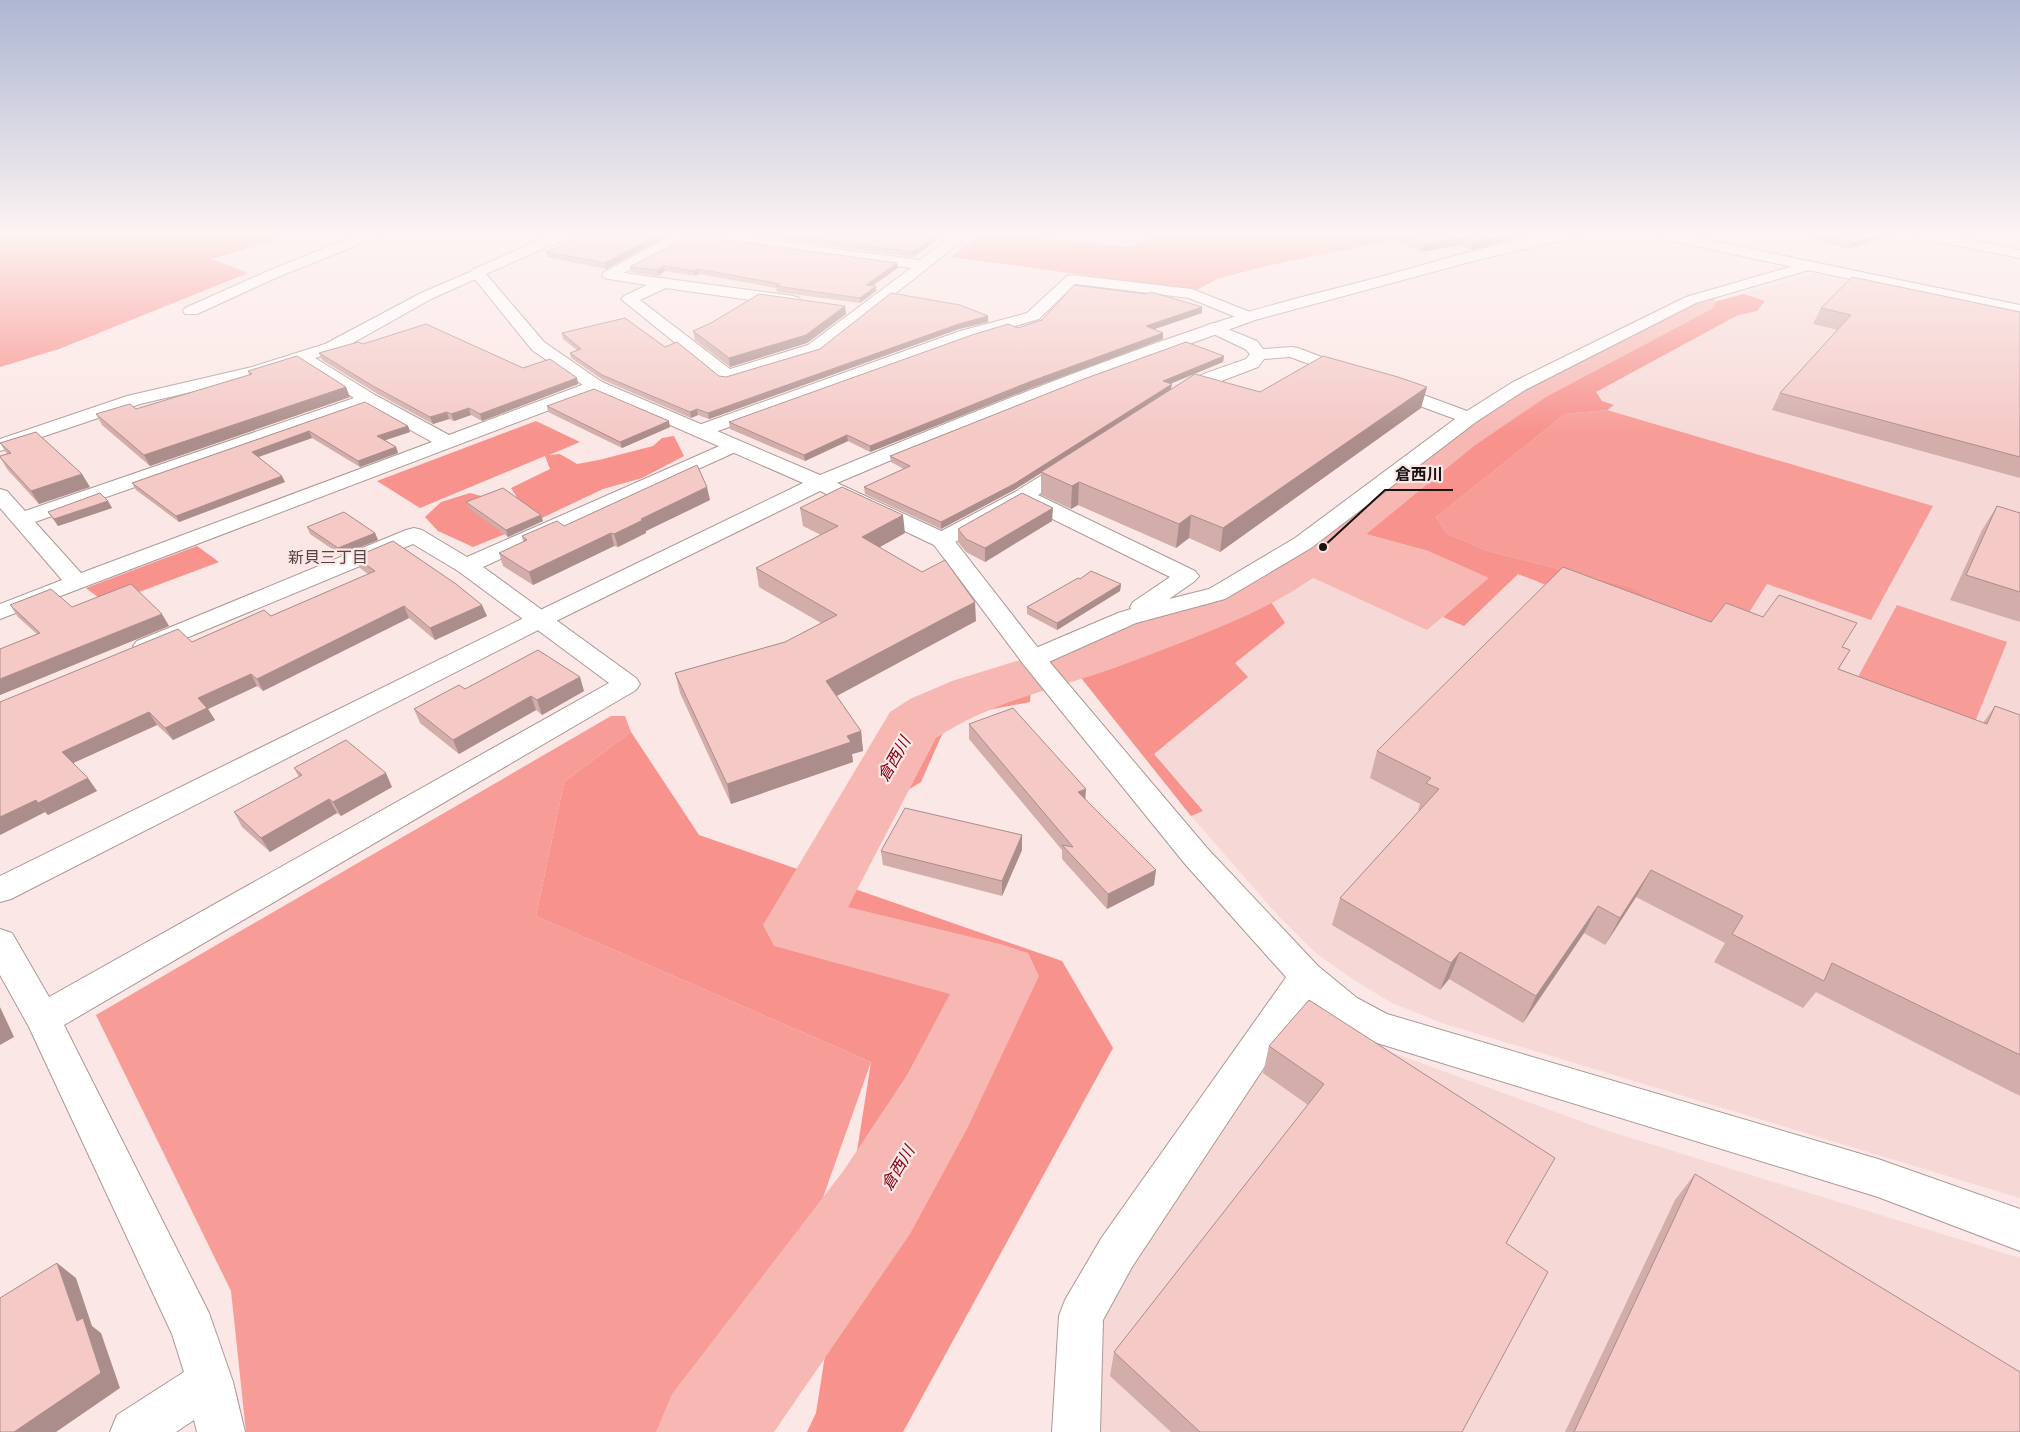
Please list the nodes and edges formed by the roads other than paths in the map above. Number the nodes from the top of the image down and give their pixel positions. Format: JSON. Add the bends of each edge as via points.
{"nodes":[{"id":1,"x":216,"y":300,"type":"edge"},
{"id":2,"x":420,"y":300,"type":"edge"},
{"id":3,"x":499,"y":300,"type":"edge"},
{"id":4,"x":630,"y":300,"type":"edge"},
{"id":5,"x":791,"y":300,"type":"edge"},
{"id":6,"x":878,"y":300,"type":"edge"},
{"id":7,"x":1051,"y":300,"type":"edge"},
{"id":8,"x":1206,"y":300,"type":"edge"},
{"id":9,"x":1312,"y":300,"type":"edge"},
{"id":10,"x":1693,"y":300,"type":"edge"},
{"id":11,"x":1971,"y":300,"type":"edge"},
{"id":12,"x":807,"y":302,"type":"edge"},
{"id":13,"x":845,"y":308,"type":"edge"},
{"id":14,"x":864,"y":310,"type":"junction"},
{"id":15,"x":2020,"y":310,"type":"edge"},
{"id":16,"x":191,"y":311,"type":"dead end"},
{"id":17,"x":1249,"y":317,"type":"junction"},
{"id":18,"x":1213,"y":328,"type":"junction"},
{"id":19,"x":1259,"y":354,"type":"junction"},
{"id":20,"x":301,"y":358,"type":"junction"},
{"id":21,"x":596,"y":386,"type":"junction"},
{"id":22,"x":368,"y":399,"type":"junction"},
{"id":23,"x":1160,"y":407,"type":"edge"},
{"id":24,"x":1469,"y":418,"type":"junction"},
{"id":25,"x":700,"y":432,"type":"junction"},
{"id":26,"x":447,"y":442,"type":"junction"},
{"id":27,"x":0,"y":445,"type":"edge"},
{"id":28,"x":734,"y":446,"type":"junction"},
{"id":29,"x":1087,"y":454,"type":"edge"},
{"id":30,"x":820,"y":483,"type":"junction"},
{"id":31,"x":0,"y":495,"type":"edge"},
{"id":32,"x":1022,"y":496,"type":"junction"},
{"id":33,"x":22,"y":520,"type":"junction"},
{"id":34,"x":942,"y":540,"type":"junction"},
{"id":35,"x":466,"y":566,"type":"junction"},
{"id":36,"x":77,"y":583,"type":"junction"},
{"id":37,"x":0,"y":612,"type":"edge"},
{"id":38,"x":1127,"y":618,"type":"junction"},
{"id":39,"x":539,"y":620,"type":"junction"},
{"id":40,"x":129,"y":653,"type":"edge"},
{"id":41,"x":1033,"y":659,"type":"junction"},
{"id":42,"x":0,"y":890,"type":"edge"},
{"id":43,"x":0,"y":943,"type":"edge"},
{"id":44,"x":1306,"y":976,"type":"junction"},
{"id":45,"x":43,"y":1019,"type":"junction"},
{"id":46,"x":2020,"y":1230,"type":"edge"},
{"id":47,"x":210,"y":1382,"type":"junction"},
{"id":48,"x":134,"y":1432,"type":"edge"},
{"id":49,"x":221,"y":1432,"type":"edge"},
{"id":50,"x":1076,"y":1432,"type":"edge"}],
"edges":[{"from":1,"to":16,"type":"street"},
{"from":2,"to":20,"type":"street","via":[[331,348]]},
{"from":3,"to":21,"type":"street","via":[[538,346]]},
{"from":4,"to":14,"type":"street","via":[[727,376],[814,349]]},
{"from":5,"to":12,"type":"street"},
{"from":6,"to":14,"type":"street"},
{"from":7,"to":25,"type":"street","via":[[1034,316],[966,335]]},
{"from":8,"to":17,"type":"street"},
{"from":9,"to":17,"type":"street"},
{"from":10,"to":24,"type":"street","via":[[1519,386]]},
{"from":11,"to":15,"type":"street"},
{"from":13,"to":14,"type":"street"},
{"from":17,"to":18,"type":"street"},
{"from":18,"to":19,"type":"street","via":[[1251,345]]},
{"from":18,"to":30,"type":"street","via":[[967,422]]},
{"from":19,"to":23,"type":"street","via":[[1252,363],[1192,386]]},
{"from":19,"to":24,"type":"street","via":[[1292,352]]},
{"from":20,"to":22,"type":"street"},
{"from":20,"to":27,"type":"street","via":[[153,394]]},
{"from":21,"to":25,"type":"street"},
{"from":21,"to":26,"type":"street"},
{"from":22,"to":26,"type":"street"},
{"from":22,"to":33,"type":"street"},
{"from":24,"to":38,"type":"street","via":[[1303,543],[1217,594]]},
{"from":25,"to":28,"type":"street"},
{"from":26,"to":36,"type":"street"},
{"from":28,"to":30,"type":"street"},
{"from":28,"to":35,"type":"street"},
{"from":29,"to":32,"type":"street"},
{"from":30,"to":34,"type":"street"},
{"from":30,"to":39,"type":"street"},
{"from":31,"to":33,"type":"street"},
{"from":32,"to":34,"type":"street"},
{"from":32,"to":38,"type":"street","via":[[1187,576]]},
{"from":33,"to":36,"type":"street"},
{"from":34,"to":41,"type":"street"},
{"from":35,"to":39,"type":"street"},
{"from":35,"to":40,"type":"street","via":[[414,535]]},
{"from":36,"to":37,"type":"street"},
{"from":38,"to":41,"type":"street"},
{"from":39,"to":42,"type":"street"},
{"from":39,"to":45,"type":"street","via":[[627,684]]},
{"from":41,"to":44,"type":"street","via":[[1196,856]]},
{"from":43,"to":45,"type":"street"},
{"from":44,"to":46,"type":"street","via":[[1344,1009],[1377,1027],[1878,1178]]},
{"from":44,"to":50,"type":"street","via":[[1118,1252],[1081,1316]]},
{"from":45,"to":47,"type":"street","via":[[194,1329]]},
{"from":47,"to":48,"type":"street"},
{"from":47,"to":49,"type":"street"}]}
